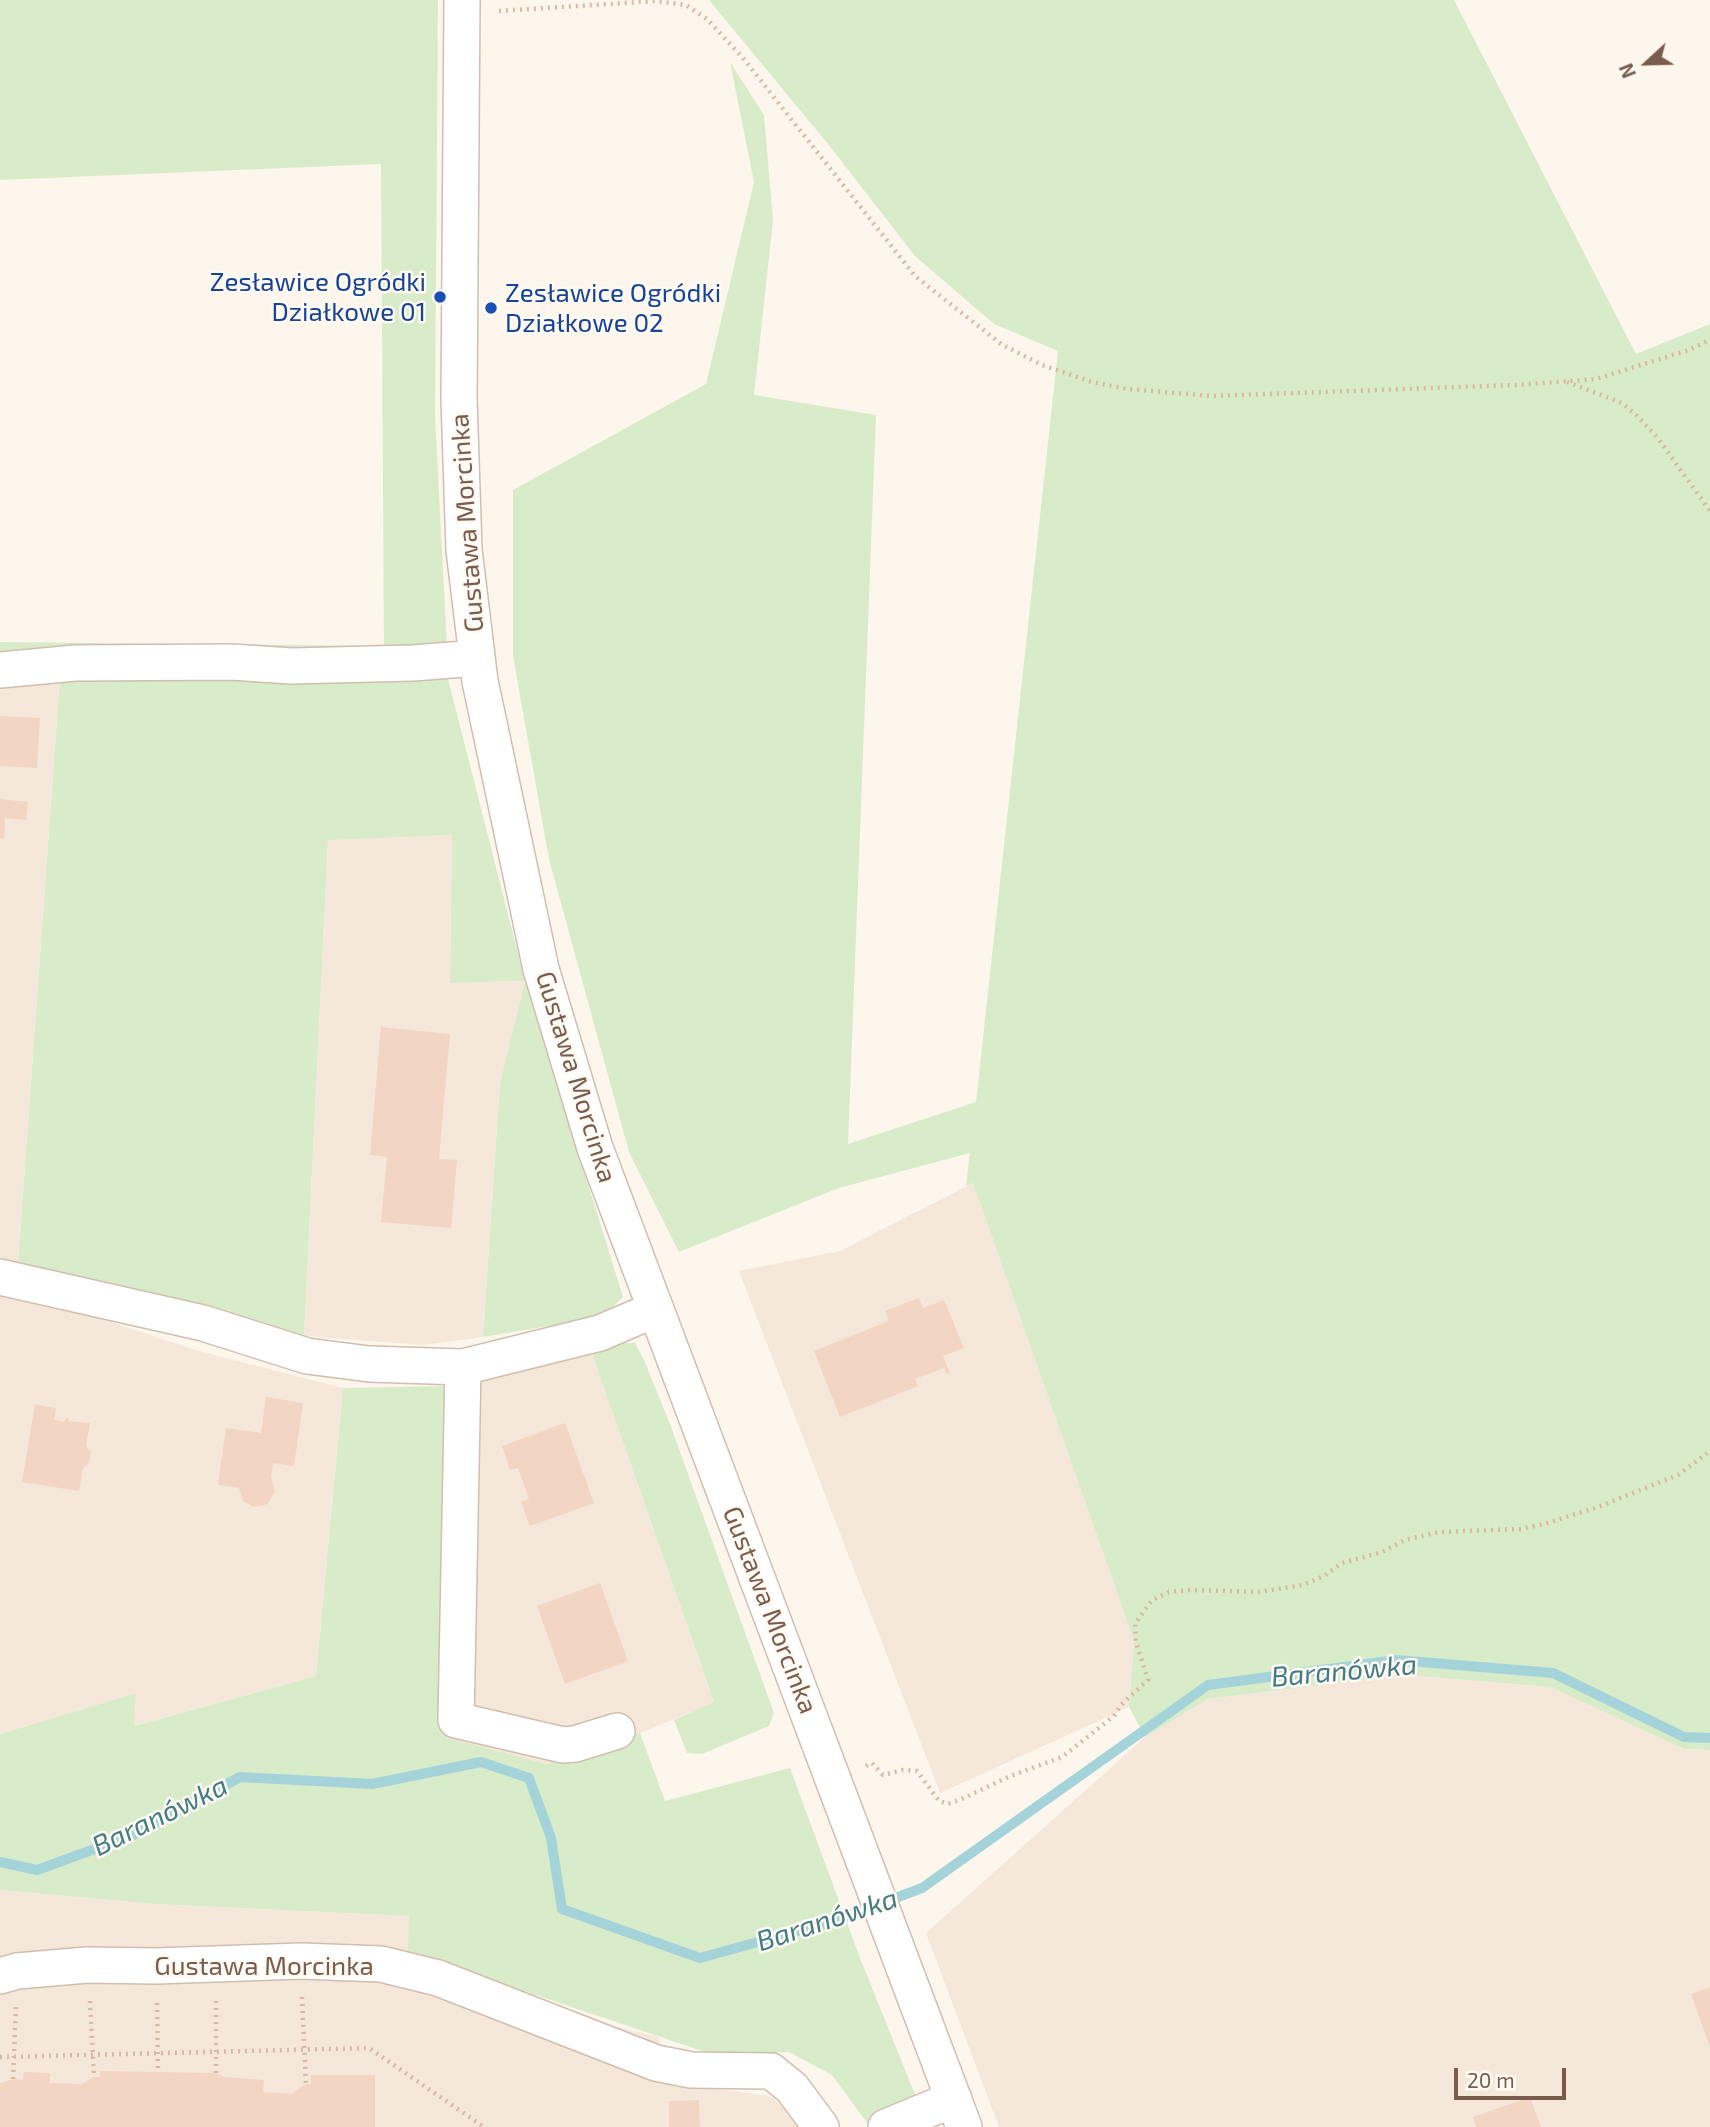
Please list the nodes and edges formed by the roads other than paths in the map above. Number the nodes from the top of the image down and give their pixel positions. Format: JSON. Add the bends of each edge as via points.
{"nodes":[{"id":1,"x":462,"y":6,"type":"edge"},
{"id":2,"x":477,"y":658,"type":"junction"},
{"id":3,"x":0,"y":670,"type":"edge"},
{"id":4,"x":0,"y":1277,"type":"edge"},
{"id":5,"x":656,"y":1309,"type":"junction"},
{"id":6,"x":463,"y":1367,"type":"junction"},
{"id":7,"x":617,"y":1731,"type":"dead end"},
{"id":8,"x":9,"y":1974,"type":"edge"},
{"id":9,"x":959,"y":2113,"type":"edge"},
{"id":10,"x":821,"y":2127,"type":"edge"},
{"id":11,"x":887,"y":2127,"type":"edge"}],
"edges":[{"from":1,"to":2,"type":"street","name":"Gustawa Morcinka","via":[[458,399],[464,550]]},
{"from":2,"to":3,"type":"street","via":[[290,666],[75,663]]},
{"from":2,"to":5,"type":"street","name":"Gustawa Morcinka","via":[[541,969],[595,1148]]},
{"from":4,"to":6,"type":"street","via":[[202,1323],[307,1356],[369,1364]]},
{"from":5,"to":6,"type":"street","via":[[600,1333]]},
{"from":5,"to":9,"type":"street","name":"Gustawa Morcinka"},
{"from":6,"to":7,"type":"street","via":[[456,1720],[563,1745]]},
{"from":8,"to":10,"type":"street","name":"Gustawa Morcinka","via":[[87,1965],[381,1964],[438,1978],[656,2063],[691,2070],[771,2070],[792,2088]]},
{"from":9,"to":11,"type":"street","name":"Gustawa Morcinka"}]}
